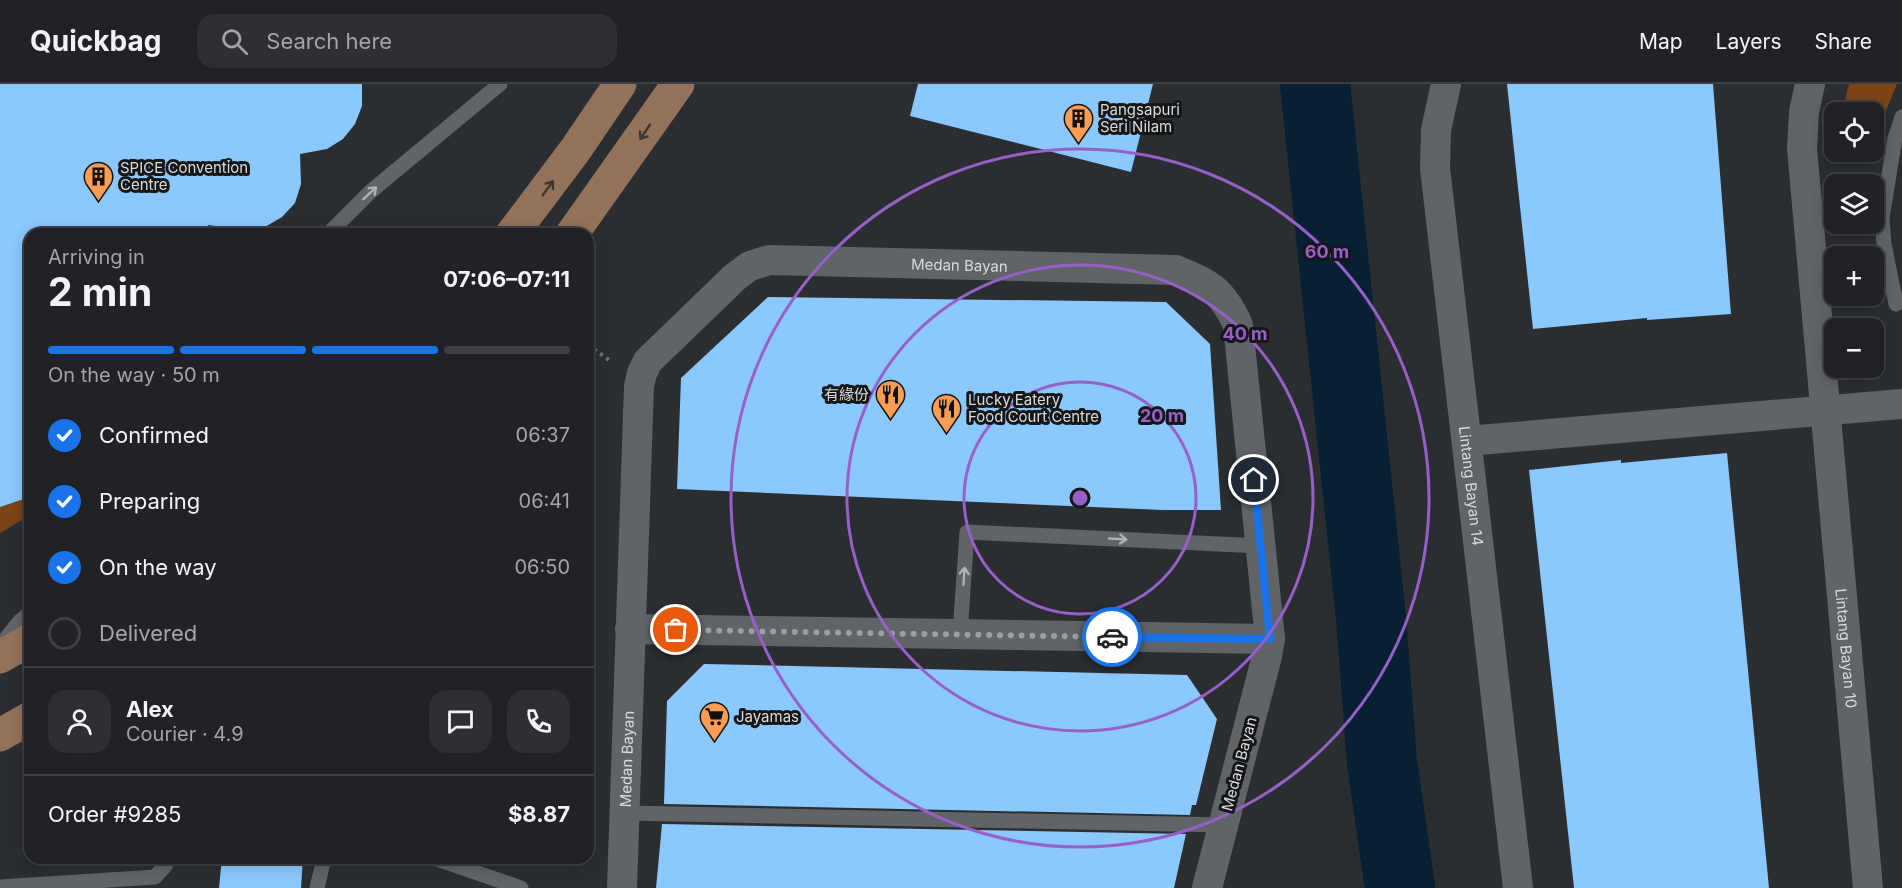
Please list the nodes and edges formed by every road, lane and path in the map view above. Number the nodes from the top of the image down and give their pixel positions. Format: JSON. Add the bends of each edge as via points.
{"nodes":[{"id":1,"x":500,"y":84,"type":"edge"},
{"id":2,"x":620,"y":84,"type":"edge"},
{"id":3,"x":678,"y":84,"type":"edge"},
{"id":4,"x":1446,"y":84,"type":"edge"},
{"id":5,"x":1810,"y":84,"type":"edge"},
{"id":6,"x":1902,"y":117,"type":"edge"},
{"id":7,"x":334,"y":228,"type":"edge"},
{"id":8,"x":517,"y":228,"type":"edge"},
{"id":9,"x":576,"y":228,"type":"edge"},
{"id":10,"x":1896,"y":304,"type":"dead end"},
{"id":11,"x":1902,"y":404,"type":"edge"},
{"id":12,"x":1826,"y":410,"type":"junction"},
{"id":13,"x":1467,"y":441,"type":"junction"},
{"id":14,"x":1260,"y":546,"type":"junction"},
{"id":15,"x":24,"y":618,"type":"edge"},
{"id":16,"x":630,"y":629,"type":"junction"},
{"id":17,"x":960,"y":634,"type":"junction"},
{"id":18,"x":1270,"y":639,"type":"junction"},
{"id":19,"x":24,"y":643,"type":"edge"},
{"id":20,"x":0,"y":646,"type":"edge"},
{"id":21,"x":0,"y":657,"type":"edge"},
{"id":22,"x":24,"y":721,"type":"edge"},
{"id":23,"x":0,"y":735,"type":"edge"},
{"id":24,"x":624,"y":813,"type":"junction"},
{"id":25,"x":1223,"y":825,"type":"junction"},
{"id":26,"x":166,"y":864,"type":"edge"},
{"id":27,"x":323,"y":864,"type":"edge"},
{"id":28,"x":451,"y":864,"type":"edge"},
{"id":29,"x":0,"y":886,"type":"edge"},
{"id":30,"x":317,"y":888,"type":"edge"},
{"id":31,"x":521,"y":888,"type":"edge"},
{"id":32,"x":622,"y":888,"type":"edge"},
{"id":33,"x":1207,"y":888,"type":"edge"},
{"id":34,"x":1518,"y":888,"type":"edge"},
{"id":35,"x":1868,"y":888,"type":"edge"}],
"edges":[{"from":7,"to":1,"type":"lane","one_way":true,"via":[[370,192]]},
{"from":8,"to":2,"type":"main road","one_way":true},
{"from":3,"to":9,"type":"main road","one_way":true},
{"from":4,"to":13,"type":"street","name":"Lintang Bayan 14","via":[[1436,130],[1435,168]]},
{"from":5,"to":12,"type":"street","name":"Lintang Bayan 10","via":[[1802,148]]},
{"from":6,"to":10,"type":"lane","via":[[1882,218]]},
{"from":11,"to":12,"type":"street"},
{"from":12,"to":13,"type":"street"},
{"from":12,"to":35,"type":"street","name":"Lintang Bayan 10"},
{"from":13,"to":34,"type":"street","name":"Lintang Bayan 14"},
{"from":14,"to":16,"type":"street","name":"Medan Bayan","via":[[1238,325],[1228,304],[1206,282],[1176,270],[769,260],[750,266],[735,277],[648,361],[642,373]]},
{"from":17,"to":14,"type":"lane","one_way":true,"via":[[967,532]]},
{"from":14,"to":18,"type":"street","name":"Medan Bayan"},
{"from":15,"to":20,"type":"lane"},
{"from":16,"to":17,"type":"street"},
{"from":16,"to":24,"type":"street","name":"Medan Bayan"},
{"from":17,"to":18,"type":"street"},
{"from":18,"to":25,"type":"street","name":"Medan Bayan"},
{"from":19,"to":21,"type":"main road"},
{"from":22,"to":23,"type":"main road"},
{"from":24,"to":25,"type":"lane"},
{"from":24,"to":32,"type":"street","name":"Medan Bayan"},
{"from":25,"to":33,"type":"street","name":"Medan Bayan"},
{"from":26,"to":29,"type":"lane","via":[[155,877]]},
{"from":27,"to":30,"type":"lane"},
{"from":28,"to":31,"type":"lane"}]}
